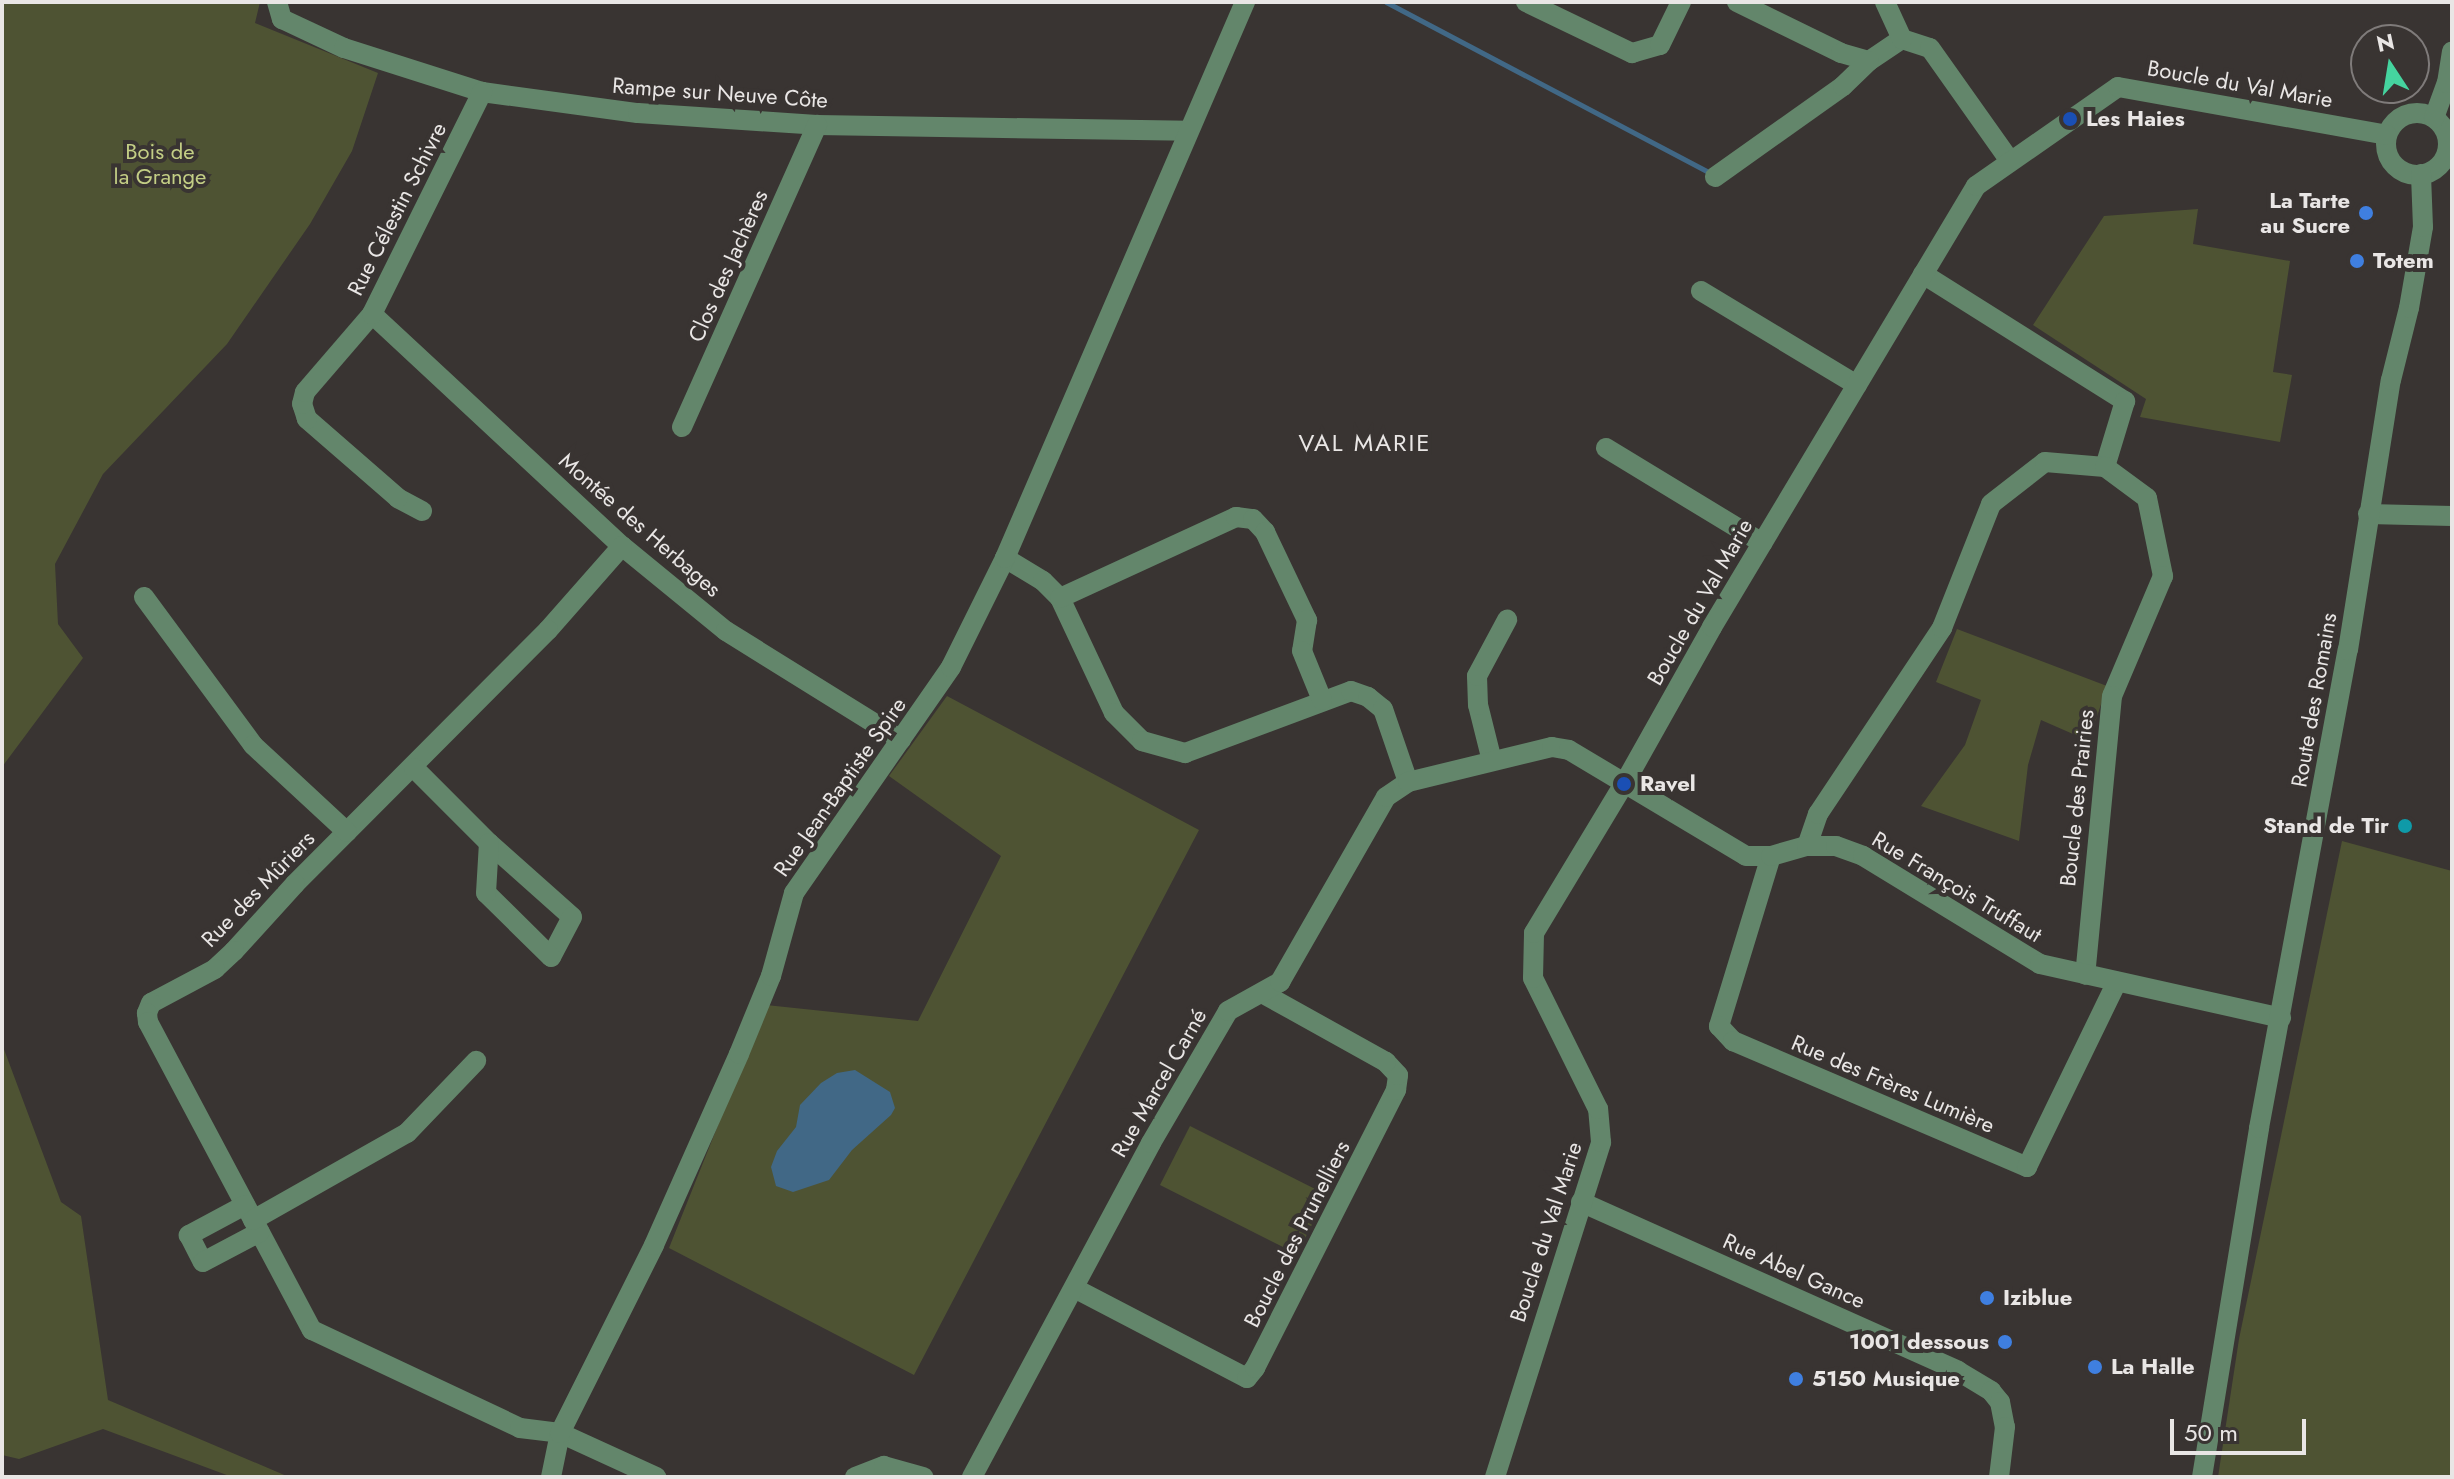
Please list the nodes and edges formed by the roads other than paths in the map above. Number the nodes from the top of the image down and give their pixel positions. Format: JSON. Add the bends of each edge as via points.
{"nodes":[{"id":1,"x":277,"y":2,"type":"edge"},
{"id":2,"x":1245,"y":2,"type":"edge"},
{"id":3,"x":1526,"y":2,"type":"edge"},
{"id":4,"x":1681,"y":2,"type":"edge"},
{"id":5,"x":1737,"y":2,"type":"edge"},
{"id":6,"x":1885,"y":2,"type":"edge"},
{"id":7,"x":1902,"y":39,"type":"junction"},
{"id":8,"x":2452,"y":51,"type":"edge"},
{"id":9,"x":1869,"y":61,"type":"junction"},
{"id":10,"x":482,"y":92,"type":"junction"},
{"id":11,"x":2434,"y":118,"type":"junction"},
{"id":12,"x":817,"y":125,"type":"junction"},
{"id":13,"x":1188,"y":131,"type":"junction"},
{"id":14,"x":2387,"y":135,"type":"junction"},
{"id":15,"x":2449,"y":152,"type":"edge"},
{"id":16,"x":2010,"y":161,"type":"junction"},
{"id":17,"x":2421,"y":174,"type":"junction"},
{"id":18,"x":1715,"y":177,"type":"dead end"},
{"id":19,"x":1923,"y":274,"type":"junction"},
{"id":20,"x":1701,"y":291,"type":"dead end"},
{"id":21,"x":372,"y":314,"type":"junction"},
{"id":22,"x":1857,"y":385,"type":"junction"},
{"id":23,"x":682,"y":427,"type":"dead end"},
{"id":24,"x":1606,"y":448,"type":"dead end"},
{"id":25,"x":2105,"y":467,"type":"junction"},
{"id":26,"x":422,"y":511,"type":"dead end"},
{"id":27,"x":2368,"y":514,"type":"junction"},
{"id":28,"x":2452,"y":516,"type":"edge"},
{"id":29,"x":1762,"y":543,"type":"junction"},
{"id":30,"x":622,"y":546,"type":"junction"},
{"id":31,"x":1005,"y":558,"type":"junction"},
{"id":32,"x":144,"y":597,"type":"dead end"},
{"id":33,"x":1060,"y":598,"type":"junction"},
{"id":34,"x":1507,"y":620,"type":"dead end"},
{"id":35,"x":1322,"y":700,"type":"junction"},
{"id":36,"x":901,"y":740,"type":"junction"},
{"id":37,"x":1492,"y":761,"type":"junction"},
{"id":38,"x":414,"y":768,"type":"junction"},
{"id":39,"x":1408,"y":782,"type":"junction"},
{"id":40,"x":1624,"y":784,"type":"junction"},
{"id":41,"x":347,"y":832,"type":"junction"},
{"id":42,"x":489,"y":843,"type":"junction"},
{"id":43,"x":1807,"y":846,"type":"junction"},
{"id":44,"x":1771,"y":856,"type":"junction"},
{"id":45,"x":2085,"y":975,"type":"junction"},
{"id":46,"x":2117,"y":982,"type":"junction"},
{"id":47,"x":1264,"y":994,"type":"junction"},
{"id":48,"x":2281,"y":1018,"type":"junction"},
{"id":49,"x":476,"y":1061,"type":"dead end"},
{"id":50,"x":1581,"y":1202,"type":"junction"},
{"id":51,"x":253,"y":1219,"type":"junction"},
{"id":52,"x":1074,"y":1288,"type":"junction"},
{"id":53,"x":560,"y":1433,"type":"junction"},
{"id":54,"x":2202,"y":1474,"type":"edge"},
{"id":55,"x":551,"y":1477,"type":"edge"},
{"id":56,"x":656,"y":1477,"type":"edge"},
{"id":57,"x":855,"y":1477,"type":"edge"},
{"id":58,"x":923,"y":1477,"type":"edge"},
{"id":59,"x":972,"y":1477,"type":"edge"},
{"id":60,"x":1495,"y":1477,"type":"edge"},
{"id":61,"x":1999,"y":1477,"type":"edge"}],
"edges":[{"from":1,"to":10,"type":"street","name":"Rampe sur Neuve Côte","via":[[282,19],[344,48]]},
{"from":2,"to":13,"type":"street","name":"Rue Jean-Baptiste Spire"},
{"from":3,"to":4,"type":"street","via":[[1632,53],[1660,45]]},
{"from":5,"to":9,"type":"street","via":[[1841,53]]},
{"from":6,"to":7,"type":"street"},
{"from":7,"to":9,"type":"street"},
{"from":7,"to":16,"type":"street","via":[[1930,48]]},
{"from":8,"to":11,"type":"street"},
{"from":9,"to":18,"type":"street","via":[[1843,86]]},
{"from":10,"to":12,"type":"street","name":"Rampe sur Neuve Côte","via":[[638,113]]},
{"from":10,"to":21,"type":"street","name":"Rue Célestin Schivre"},
{"from":11,"to":14,"type":"street","via":[[2407,114]]},
{"from":11,"to":15,"type":"street","via":[[2445,133]]},
{"from":12,"to":13,"type":"street","name":"Rampe sur Neuve Côte"},
{"from":12,"to":23,"type":"street","name":"Clos des Jachères"},
{"from":13,"to":31,"type":"street","name":"Rue Jean-Baptiste Spire"},
{"from":14,"to":16,"type":"street","name":"Boucle du Val Marie","via":[[2118,87]]},
{"from":14,"to":17,"type":"street","via":[[2386,150],[2394,164],[2406,173]]},
{"from":15,"to":17,"type":"street"},
{"from":16,"to":19,"type":"street","name":"Boucle du Val Marie","via":[[1976,186]]},
{"from":17,"to":27,"type":"street","name":"Route des Romains","via":[[2423,227]]},
{"from":19,"to":22,"type":"street","name":"Boucle du Val Marie"},
{"from":19,"to":25,"type":"street","via":[[2125,401]]},
{"from":20,"to":22,"type":"street"},
{"from":21,"to":26,"type":"street","name":"Rue Célestin Schivre","via":[[305,392],[302,404],[307,419],[398,498]]},
{"from":21,"to":30,"type":"street","name":"Montée des Herbages"},
{"from":22,"to":29,"type":"street","name":"Boucle du Val Marie"},
{"from":24,"to":29,"type":"street"},
{"from":25,"to":43,"type":"street","via":[[2045,462],[1991,504],[1942,628],[1818,814]]},
{"from":25,"to":45,"type":"street","name":"Boucle des Prairies","via":[[2147,498],[2163,576],[2112,696]]},
{"from":27,"to":28,"type":"street"},
{"from":27,"to":48,"type":"street","name":"Route des Romains"},
{"from":29,"to":40,"type":"street","name":"Boucle du Val Marie"},
{"from":30,"to":36,"type":"street","name":"Montée des Herbages","via":[[726,631]]},
{"from":30,"to":38,"type":"street","name":"Rue des Mûriers"},
{"from":31,"to":33,"type":"street"},
{"from":31,"to":36,"type":"street","name":"Rue Jean-Baptiste Spire","via":[[951,667]]},
{"from":32,"to":41,"type":"street","via":[[253,745]]},
{"from":33,"to":35,"type":"street","via":[[1114,713],[1142,741],[1185,753]]},
{"from":33,"to":35,"type":"street","via":[[1236,517],[1253,519],[1265,532],[1307,620],[1302,651]]},
{"from":34,"to":37,"type":"street","via":[[1477,676],[1478,705]]},
{"from":35,"to":39,"type":"street","via":[[1351,691],[1383,709]]},
{"from":36,"to":53,"type":"street","name":"Rue Jean-Baptiste Spire","via":[[794,893],[771,976],[701,1141]]},
{"from":37,"to":39,"type":"street","name":"Rue Marcel Carné"},
{"from":37,"to":40,"type":"street","name":"Rue Marcel Carné","via":[[1552,747],[1569,750]]},
{"from":38,"to":41,"type":"street","name":"Rue des Mûriers"},
{"from":38,"to":42,"type":"street"},
{"from":39,"to":47,"type":"street","name":"Rue Marcel Carné","via":[[1386,797],[1280,982]]},
{"from":40,"to":44,"type":"street","name":"Rue François Truffaut","via":[[1746,856]]},
{"from":40,"to":50,"type":"street","name":"Boucle du Val Marie","via":[[1534,933],[1533,978],[1598,1109],[1601,1142]]},
{"from":41,"to":51,"type":"street","name":"Rue des Mûriers","via":[[215,969],[151,1003],[147,1013]]},
{"from":42,"to":42,"type":"street","via":[[486,893],[551,957],[572,917]]},
{"from":43,"to":44,"type":"street","name":"Rue François Truffaut"},
{"from":43,"to":45,"type":"street","name":"Rue François Truffaut","via":[[1836,846],[1863,856],[2040,964]]},
{"from":44,"to":46,"type":"street","name":"Rue des Frères Lumière","via":[[1719,1026],[1733,1041],[2027,1167]]},
{"from":45,"to":46,"type":"street","name":"Rue François Truffaut"},
{"from":46,"to":48,"type":"street","name":"Rue François Truffaut"},
{"from":47,"to":52,"type":"street","name":"Rue Marcel Carné","via":[[1248,997],[1228,1011]]},
{"from":47,"to":52,"type":"street","name":"Boucle des Prunelliers","via":[[1386,1062],[1398,1075],[1396,1090],[1255,1368],[1247,1378]]},
{"from":48,"to":54,"type":"street","name":"Route des Romains"},
{"from":49,"to":51,"type":"street","via":[[407,1133]]},
{"from":50,"to":60,"type":"street","name":"Boucle du Val Marie"},
{"from":50,"to":61,"type":"street","name":"Rue Abel Gance","via":[[1958,1371],[1991,1391],[2000,1402],[2005,1427]]},
{"from":51,"to":53,"type":"street","name":"Rue des Mûriers","via":[[312,1330],[520,1428]]},
{"from":52,"to":59,"type":"street","name":"Rue Marcel Carné"},
{"from":53,"to":55,"type":"street","name":"Rue Jean-Baptiste Spire"},
{"from":53,"to":56,"type":"street","name":"Rue des Mûriers"},
{"from":57,"to":58,"type":"street","via":[[884,1466]]}]}
